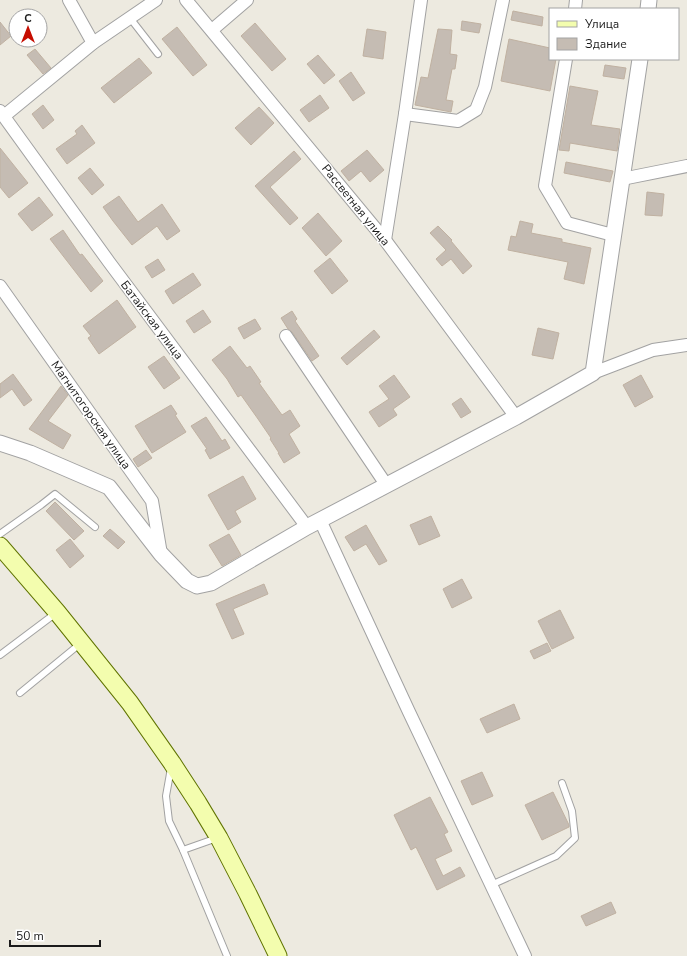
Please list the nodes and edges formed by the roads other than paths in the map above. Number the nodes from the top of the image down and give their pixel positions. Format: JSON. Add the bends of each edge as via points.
{"nodes":[{"id":1,"x":69,"y":0,"type":"edge"},
{"id":2,"x":156,"y":0,"type":"edge"},
{"id":3,"x":186,"y":0,"type":"edge"},
{"id":4,"x":247,"y":0,"type":"edge"},
{"id":5,"x":421,"y":0,"type":"edge"},
{"id":6,"x":502,"y":0,"type":"edge"},
{"id":7,"x":130,"y":18,"type":"junction"},
{"id":8,"x":212,"y":30,"type":"junction"},
{"id":9,"x":93,"y":42,"type":"junction"},
{"id":10,"x":158,"y":54,"type":"dead end"},
{"id":11,"x":566,"y":60,"type":"edge"},
{"id":12,"x":640,"y":60,"type":"edge"},
{"id":13,"x":2,"y":113,"type":"edge"},
{"id":14,"x":405,"y":114,"type":"junction"},
{"id":15,"x":687,"y":166,"type":"edge"},
{"id":16,"x":622,"y":179,"type":"junction"},
{"id":17,"x":614,"y":235,"type":"junction"},
{"id":18,"x":385,"y":240,"type":"junction"},
{"id":19,"x":0,"y":286,"type":"edge"},
{"id":20,"x":286,"y":336,"type":"dead end"},
{"id":21,"x":687,"y":346,"type":"edge"},
{"id":22,"x":592,"y":373,"type":"junction"},
{"id":23,"x":516,"y":417,"type":"junction"},
{"id":24,"x":0,"y":443,"type":"edge"},
{"id":25,"x":387,"y":486,"type":"junction"},
{"id":26,"x":314,"y":524,"type":"junction"},
{"id":27,"x":95,"y":526,"type":"dead end"},
{"id":28,"x":0,"y":534,"type":"edge"},
{"id":29,"x":0,"y":546,"type":"edge"},
{"id":30,"x":161,"y":554,"type":"junction"},
{"id":31,"x":57,"y":612,"type":"junction"},
{"id":32,"x":81,"y":642,"type":"junction"},
{"id":33,"x":0,"y":655,"type":"edge"},
{"id":34,"x":20,"y":693,"type":"dead end"},
{"id":35,"x":172,"y":763,"type":"junction"},
{"id":36,"x":562,"y":783,"type":"dead end"},
{"id":37,"x":218,"y":838,"type":"junction"},
{"id":38,"x":183,"y":850,"type":"junction"},
{"id":39,"x":491,"y":885,"type":"junction"},
{"id":40,"x":227,"y":956,"type":"edge"},
{"id":41,"x":278,"y":956,"type":"edge"},
{"id":42,"x":525,"y":956,"type":"edge"}],
"edges":[{"from":1,"to":9,"type":"street"},
{"from":2,"to":7,"type":"street"},
{"from":3,"to":8,"type":"street","name":"Рассветная улица"},
{"from":4,"to":8,"type":"street"},
{"from":5,"to":14,"type":"street"},
{"from":6,"to":14,"type":"street","via":[[485,87],[476,110],[458,121]]},
{"from":7,"to":9,"type":"street"},
{"from":7,"to":10,"type":"lane"},
{"from":8,"to":18,"type":"street","name":"Рассветная улица"},
{"from":9,"to":13,"type":"street"},
{"from":11,"to":17,"type":"street","via":[[545,186],[567,223]]},
{"from":12,"to":16,"type":"street"},
{"from":13,"to":26,"type":"street","name":"Батайская улица","via":[[109,262]]},
{"from":14,"to":18,"type":"street"},
{"from":15,"to":16,"type":"street"},
{"from":16,"to":17,"type":"street"},
{"from":17,"to":22,"type":"street"},
{"from":18,"to":23,"type":"street","name":"Рассветная улица"},
{"from":19,"to":30,"type":"street","name":"Магнитогорская улица","via":[[152,501]]},
{"from":20,"to":25,"type":"street"},
{"from":21,"to":22,"type":"street","via":[[652,350]]},
{"from":22,"to":23,"type":"street"},
{"from":23,"to":25,"type":"street"},
{"from":24,"to":30,"type":"street","via":[[109,486]]},
{"from":25,"to":26,"type":"street"},
{"from":26,"to":30,"type":"street","via":[[211,583],[197,586],[187,581]]},
{"from":26,"to":39,"type":"street","name":"Батайская улица","via":[[410,712]]},
{"from":27,"to":28,"type":"lane","via":[[55,494]]},
{"from":29,"to":31,"type":"main road"},
{"from":31,"to":32,"type":"main road"},
{"from":31,"to":33,"type":"lane"},
{"from":32,"to":34,"type":"lane"},
{"from":32,"to":35,"type":"main road","via":[[130,703]]},
{"from":35,"to":37,"type":"main road"},
{"from":35,"to":38,"type":"lane","via":[[166,796],[168,815]]},
{"from":36,"to":39,"type":"lane","via":[[572,811],[575,838],[556,856]]},
{"from":37,"to":38,"type":"lane"},
{"from":37,"to":41,"type":"main road"},
{"from":38,"to":40,"type":"lane"},
{"from":39,"to":42,"type":"street","name":"Батайская улица"}]}
